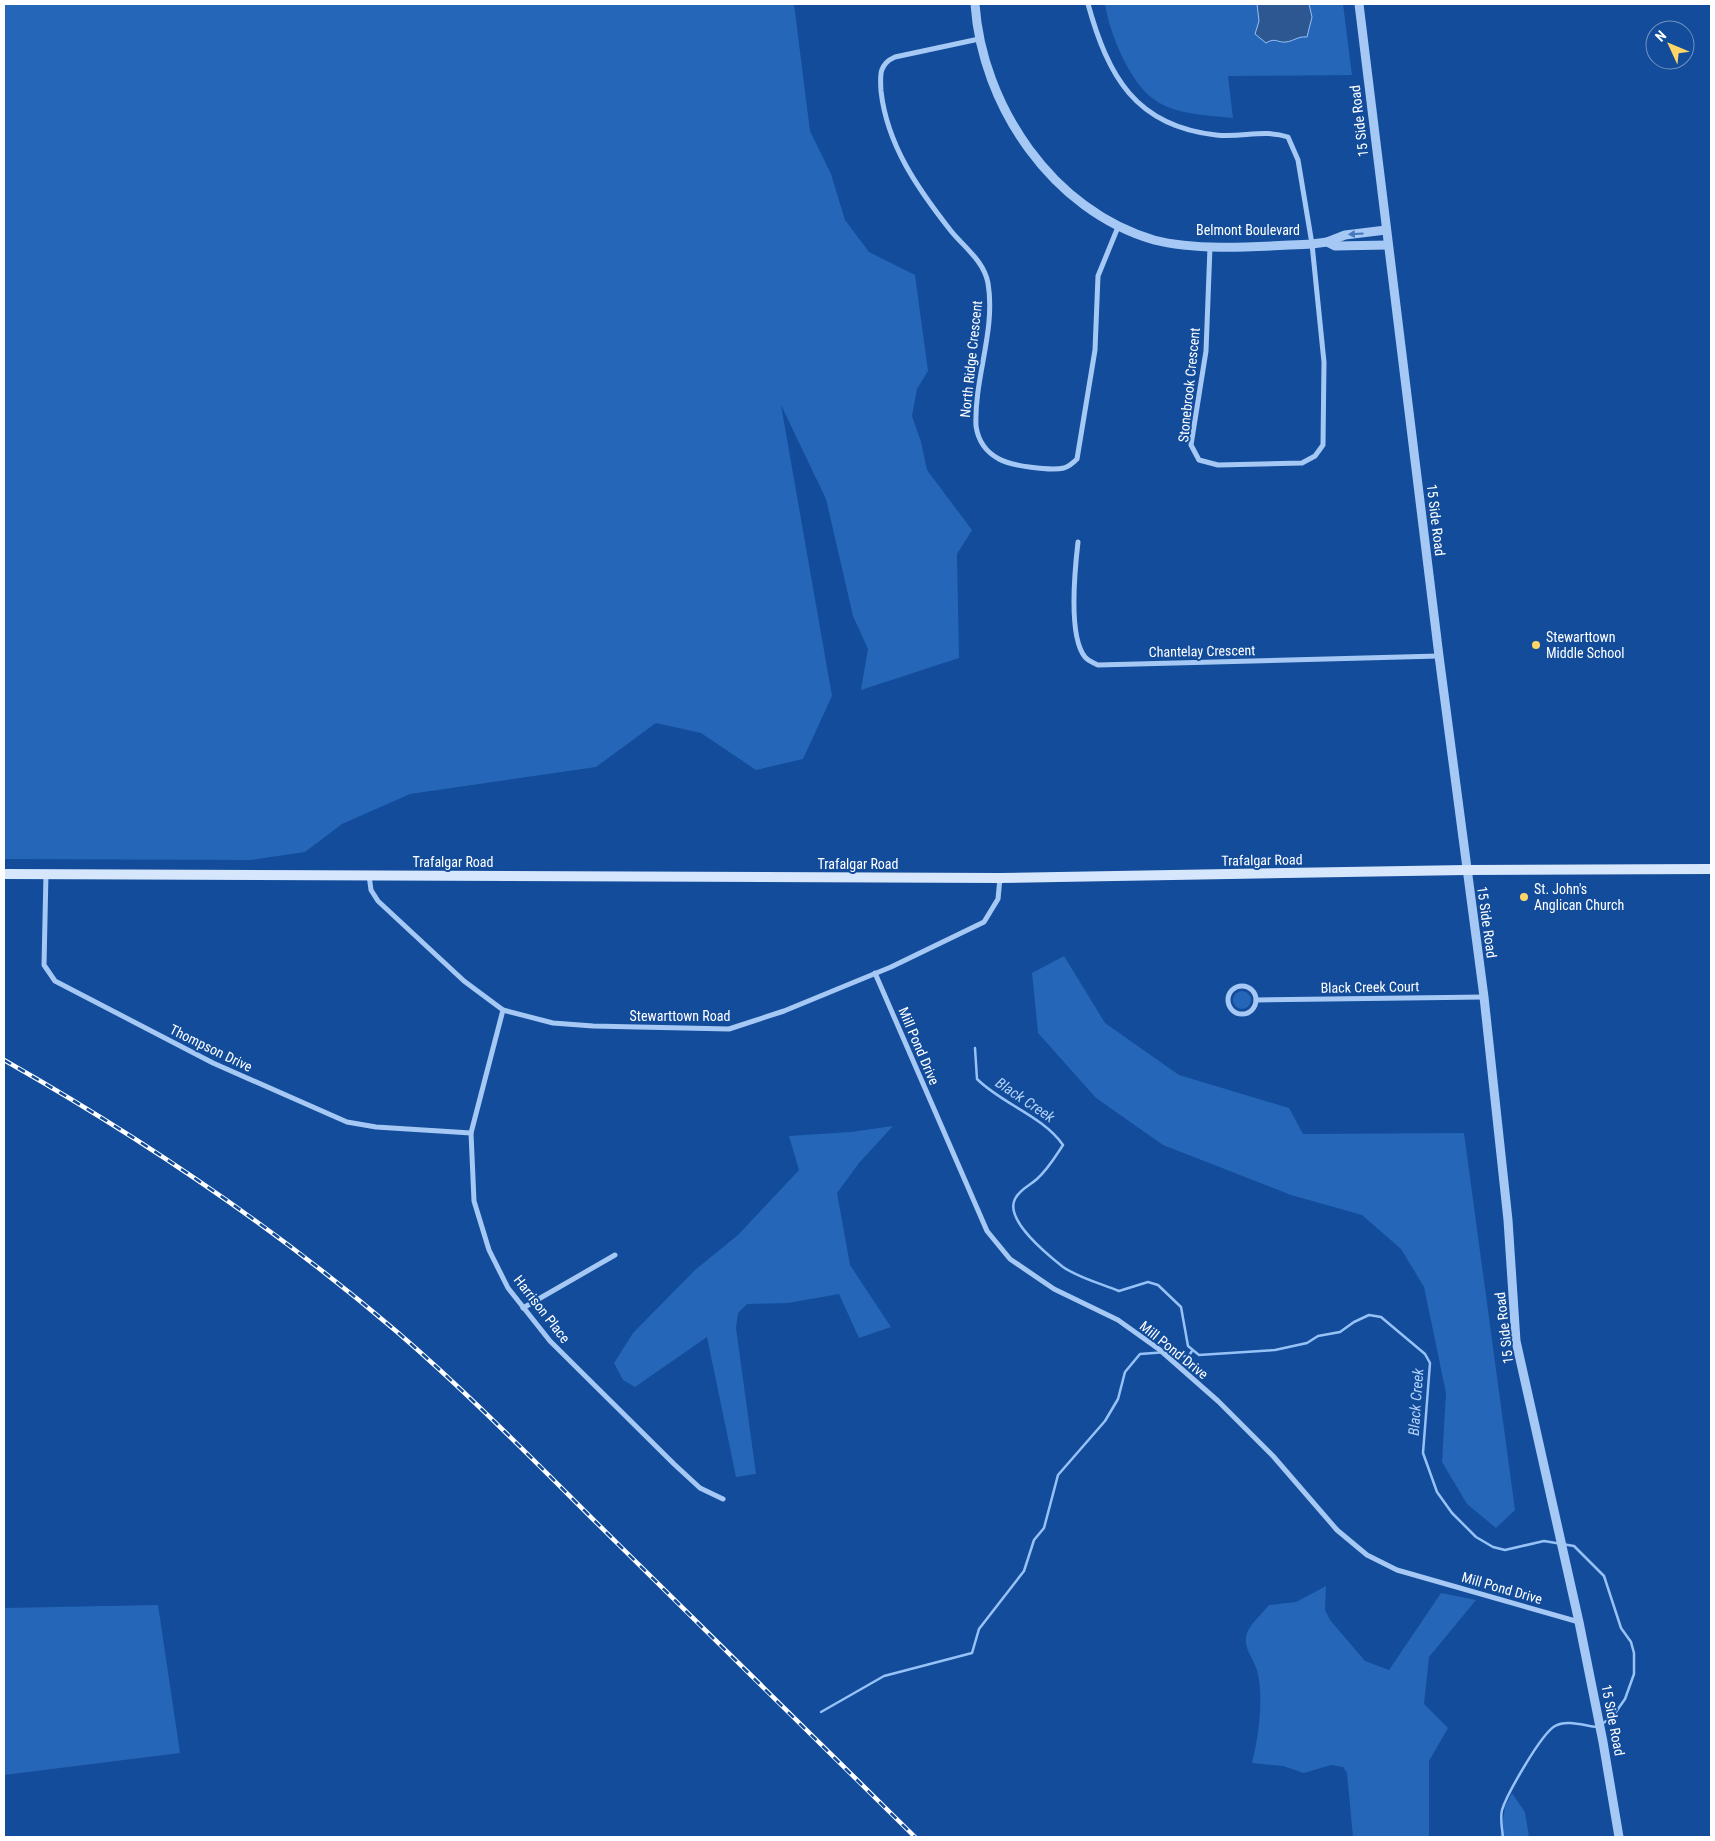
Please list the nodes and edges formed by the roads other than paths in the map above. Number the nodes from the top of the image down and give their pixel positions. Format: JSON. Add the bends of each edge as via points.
{"nodes":[{"id":1,"x":975,"y":4,"type":"edge"},
{"id":2,"x":1088,"y":4,"type":"edge"},
{"id":3,"x":1359,"y":4,"type":"edge"},
{"id":4,"x":979,"y":39,"type":"junction"},
{"id":5,"x":1118,"y":227,"type":"junction"},
{"id":6,"x":1386,"y":230,"type":"junction"},
{"id":7,"x":1327,"y":242,"type":"junction"},
{"id":8,"x":1312,"y":244,"type":"junction"},
{"id":9,"x":1388,"y":244,"type":"junction"},
{"id":10,"x":1210,"y":247,"type":"junction"},
{"id":11,"x":1078,"y":542,"type":"dead end"},
{"id":12,"x":1439,"y":656,"type":"junction"},
{"id":13,"x":1466,"y":870,"type":"junction"},
{"id":14,"x":1711,"y":870,"type":"edge"},
{"id":15,"x":4,"y":874,"type":"edge"},
{"id":16,"x":46,"y":874,"type":"junction"},
{"id":17,"x":369,"y":875,"type":"junction"},
{"id":18,"x":1000,"y":878,"type":"junction"},
{"id":19,"x":875,"y":973,"type":"junction"},
{"id":20,"x":1484,"y":998,"type":"junction"},
{"id":21,"x":1256,"y":1000,"type":"junction"},
{"id":22,"x":504,"y":1010,"type":"junction"},
{"id":23,"x":471,"y":1133,"type":"junction"},
{"id":24,"x":615,"y":1255,"type":"dead end"},
{"id":25,"x":523,"y":1308,"type":"junction"},
{"id":26,"x":723,"y":1499,"type":"dead end"},
{"id":27,"x":1579,"y":1622,"type":"junction"},
{"id":28,"x":1619,"y":1837,"type":"edge"}],
"edges":[{"from":1,"to":4,"type":"street","name":"Belmont Boulevard"},
{"from":2,"to":8,"type":"street","name":"Stonebrook Crescent","via":[[1109,66],[1124,90],[1144,109],[1177,127],[1198,132],[1218,135],[1275,132],[1288,137],[1298,160]]},
{"from":3,"to":6,"type":"street","name":"15 Side Road"},
{"from":4,"to":5,"type":"street","name":"Belmont Boulevard","via":[[1001,102],[1035,157],[1075,197]]},
{"from":4,"to":5,"type":"street","name":"North Ridge Crescent","via":[[895,57],[882,66],[880,78],[885,117],[907,170],[985,272],[987,336],[976,426],[979,439],[998,459],[1050,469],[1065,468],[1077,460],[1095,350],[1098,276]]},
{"from":5,"to":10,"type":"street","name":"Belmont Boulevard","via":[[1155,240]]},
{"from":6,"to":7,"type":"street","name":"Belmont Boulevard","one_way":true,"via":[[1345,235]]},
{"from":6,"to":9,"type":"street","name":"15 Side Road"},
{"from":7,"to":8,"type":"street","name":"Belmont Boulevard"},
{"from":7,"to":9,"type":"street","name":"Belmont Boulevard","via":[[1335,246]]},
{"from":8,"to":10,"type":"street","name":"Belmont Boulevard"},
{"from":8,"to":10,"type":"street","name":"Stonebrook Crescent","via":[[1324,362],[1323,445],[1315,456],[1302,463],[1218,465],[1199,460],[1191,445],[1206,351]]},
{"from":9,"to":12,"type":"street","name":"15 Side Road"},
{"from":11,"to":12,"type":"street","name":"Chantelay Crescent","via":[[1074,579],[1078,645],[1086,659],[1098,665]]},
{"from":12,"to":13,"type":"street","name":"15 Side Road"},
{"from":13,"to":14,"type":"main road","name":"Trafalgar Road"},
{"from":13,"to":18,"type":"main road","name":"Trafalgar Road"},
{"from":13,"to":20,"type":"street","name":"15 Side Road"},
{"from":15,"to":16,"type":"main road","name":"Trafalgar Road"},
{"from":16,"to":17,"type":"main road","name":"Trafalgar Road"},
{"from":16,"to":23,"type":"street","name":"Thompson Drive","via":[[44,965],[56,982],[213,1063],[347,1122]]},
{"from":17,"to":18,"type":"main road","name":"Trafalgar Road"},
{"from":17,"to":22,"type":"street","name":"Stewarttown Road","via":[[371,890],[378,901],[464,981]]},
{"from":18,"to":19,"type":"street","name":"Stewarttown Road","via":[[998,899],[984,922]]},
{"from":19,"to":22,"type":"street","name":"Stewarttown Road","via":[[784,1011],[730,1029],[553,1023]]},
{"from":19,"to":27,"type":"street","name":"Mill Pond Drive","via":[[987,1230],[1010,1259],[1054,1289],[1118,1320],[1160,1350],[1225,1408],[1273,1456],[1337,1530],[1367,1555],[1398,1570]]},
{"from":20,"to":21,"type":"street","name":"Black Creek Court"},
{"from":20,"to":27,"type":"street","name":"15 Side Road","via":[[1508,1220],[1516,1341]]},
{"from":21,"to":21,"type":"street","via":[[1253,990],[1243,986],[1234,989],[1229,998],[1232,1008],[1241,1013],[1251,1010]]},
{"from":22,"to":23,"type":"street","name":"Harrison Place"},
{"from":23,"to":25,"type":"street","name":"Harrison Place","via":[[474,1201],[489,1250],[508,1288]]},
{"from":24,"to":25,"type":"street"},
{"from":25,"to":26,"type":"street","name":"Harrison Place","via":[[550,1341],[674,1464],[700,1488]]},
{"from":27,"to":28,"type":"street","name":"15 Side Road"}]}
